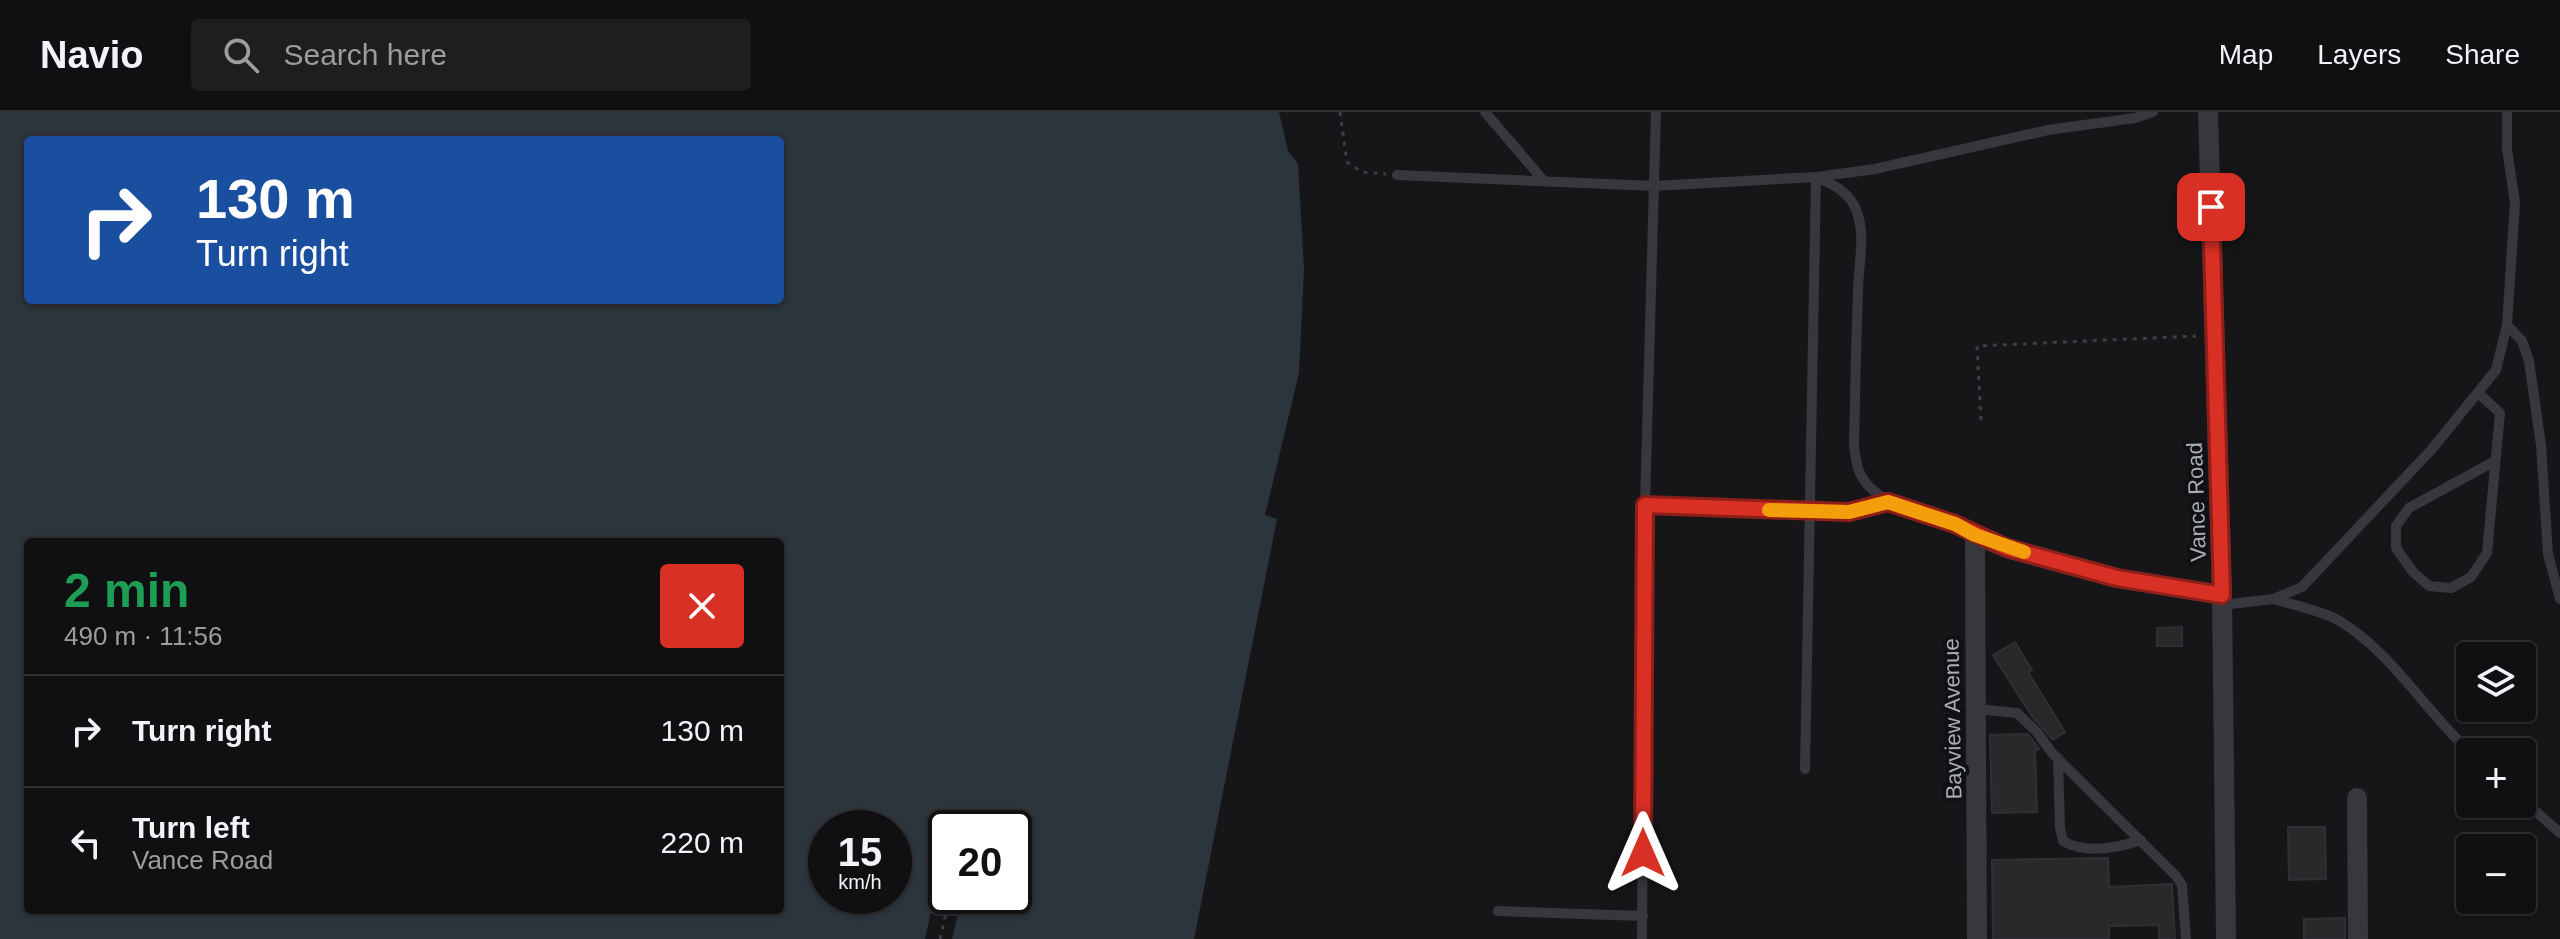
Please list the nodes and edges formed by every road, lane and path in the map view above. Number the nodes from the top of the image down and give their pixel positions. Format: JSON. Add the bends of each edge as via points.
{"nodes":[{"id":1,"x":1340,"y":112,"type":"edge"},
{"id":2,"x":1485,"y":112,"type":"edge"},
{"id":3,"x":1656,"y":112,"type":"edge"},
{"id":4,"x":2153,"y":112,"type":"edge"},
{"id":5,"x":2208,"y":112,"type":"edge"},
{"id":6,"x":2507,"y":112,"type":"edge"},
{"id":7,"x":1397,"y":175,"type":"joint"},
{"id":8,"x":1816,"y":177,"type":"junction"},
{"id":9,"x":1543,"y":180,"type":"junction"},
{"id":10,"x":1654,"y":186,"type":"junction"},
{"id":11,"x":2507,"y":325,"type":"junction"},
{"id":12,"x":2215,"y":335,"type":"junction"},
{"id":13,"x":2478,"y":393,"type":"junction"},
{"id":14,"x":1981,"y":420,"type":"dead end"},
{"id":15,"x":2495,"y":461,"type":"junction"},
{"id":16,"x":1888,"y":502,"type":"junction"},
{"id":17,"x":1645,"y":505,"type":"junction"},
{"id":18,"x":1809,"y":512,"type":"junction"},
{"id":19,"x":1975,"y":535,"type":"junction"},
{"id":20,"x":2273,"y":599,"type":"junction"},
{"id":21,"x":2560,"y":599,"type":"edge"},
{"id":22,"x":2222,"y":600,"type":"junction"},
{"id":23,"x":1976,"y":709,"type":"junction"},
{"id":24,"x":2456,"y":739,"type":"edge"},
{"id":25,"x":2058,"y":758,"type":"junction"},
{"id":26,"x":1805,"y":769,"type":"dead end"},
{"id":27,"x":2357,"y":798,"type":"dead end"},
{"id":28,"x":2536,"y":810,"type":"edge"},
{"id":29,"x":2558,"y":828,"type":"edge"},
{"id":30,"x":2141,"y":840,"type":"junction"},
{"id":31,"x":1498,"y":911,"type":"dead end"},
{"id":32,"x":946,"y":914,"type":"edge"},
{"id":33,"x":1643,"y":916,"type":"junction"},
{"id":34,"x":940,"y":939,"type":"edge"},
{"id":35,"x":1642,"y":939,"type":"edge"},
{"id":36,"x":1977,"y":939,"type":"edge"},
{"id":37,"x":2186,"y":939,"type":"edge"},
{"id":38,"x":2226,"y":939,"type":"edge"},
{"id":39,"x":2358,"y":939,"type":"edge"}],
"edges":[{"from":1,"to":7,"type":"path","via":[[1347,162],[1362,172]]},
{"from":2,"to":9,"type":"lane"},
{"from":3,"to":10,"type":"lane"},
{"from":4,"to":8,"type":"lane"},
{"from":5,"to":12,"type":"street","name":"Vance Road"},
{"from":6,"to":11,"type":"lane","via":[[2515,203]]},
{"from":7,"to":9,"type":"lane"},
{"from":8,"to":10,"type":"lane"},
{"from":8,"to":16,"type":"lane","via":[[1849,197],[1862,230],[1854,448],[1859,472]]},
{"from":8,"to":18,"type":"lane"},
{"from":9,"to":10,"type":"lane"},
{"from":10,"to":17,"type":"lane"},
{"from":11,"to":13,"type":"lane","via":[[2496,370]]},
{"from":11,"to":21,"type":"lane","via":[[2522,341],[2529,361],[2548,554]]},
{"from":12,"to":14,"type":"path","via":[[1977,346]]},
{"from":12,"to":22,"type":"street","name":"Vance Road"},
{"from":13,"to":15,"type":"lane","via":[[2500,413]]},
{"from":13,"to":20,"type":"lane","via":[[2331,560],[2302,587]]},
{"from":15,"to":15,"type":"lane","via":[[2487,553],[2471,577],[2451,588],[2429,586],[2396,548],[2396,526],[2409,508]]},
{"from":16,"to":18,"type":"lane","via":[[1849,512]]},
{"from":16,"to":19,"type":"lane"},
{"from":17,"to":18,"type":"lane"},
{"from":17,"to":33,"type":"lane"},
{"from":18,"to":26,"type":"lane"},
{"from":19,"to":22,"type":"street","via":[[2117,578]]},
{"from":19,"to":23,"type":"street","name":"Bayview Avenue"},
{"from":20,"to":22,"type":"lane"},
{"from":20,"to":24,"type":"lane","via":[[2337,620],[2380,654]]},
{"from":22,"to":38,"type":"street","name":"Vance Road"},
{"from":23,"to":25,"type":"lane","via":[[2017,713]]},
{"from":23,"to":36,"type":"street","name":"Bayview Avenue"},
{"from":25,"to":30,"type":"lane"},
{"from":25,"to":30,"type":"lane","via":[[2063,841],[2074,847],[2098,847]]},
{"from":27,"to":39,"type":"street"},
{"from":28,"to":29,"type":"lane"},
{"from":30,"to":37,"type":"lane","via":[[2182,885]]},
{"from":31,"to":33,"type":"lane"},
{"from":32,"to":34,"type":"path"},
{"from":33,"to":35,"type":"lane"}]}
